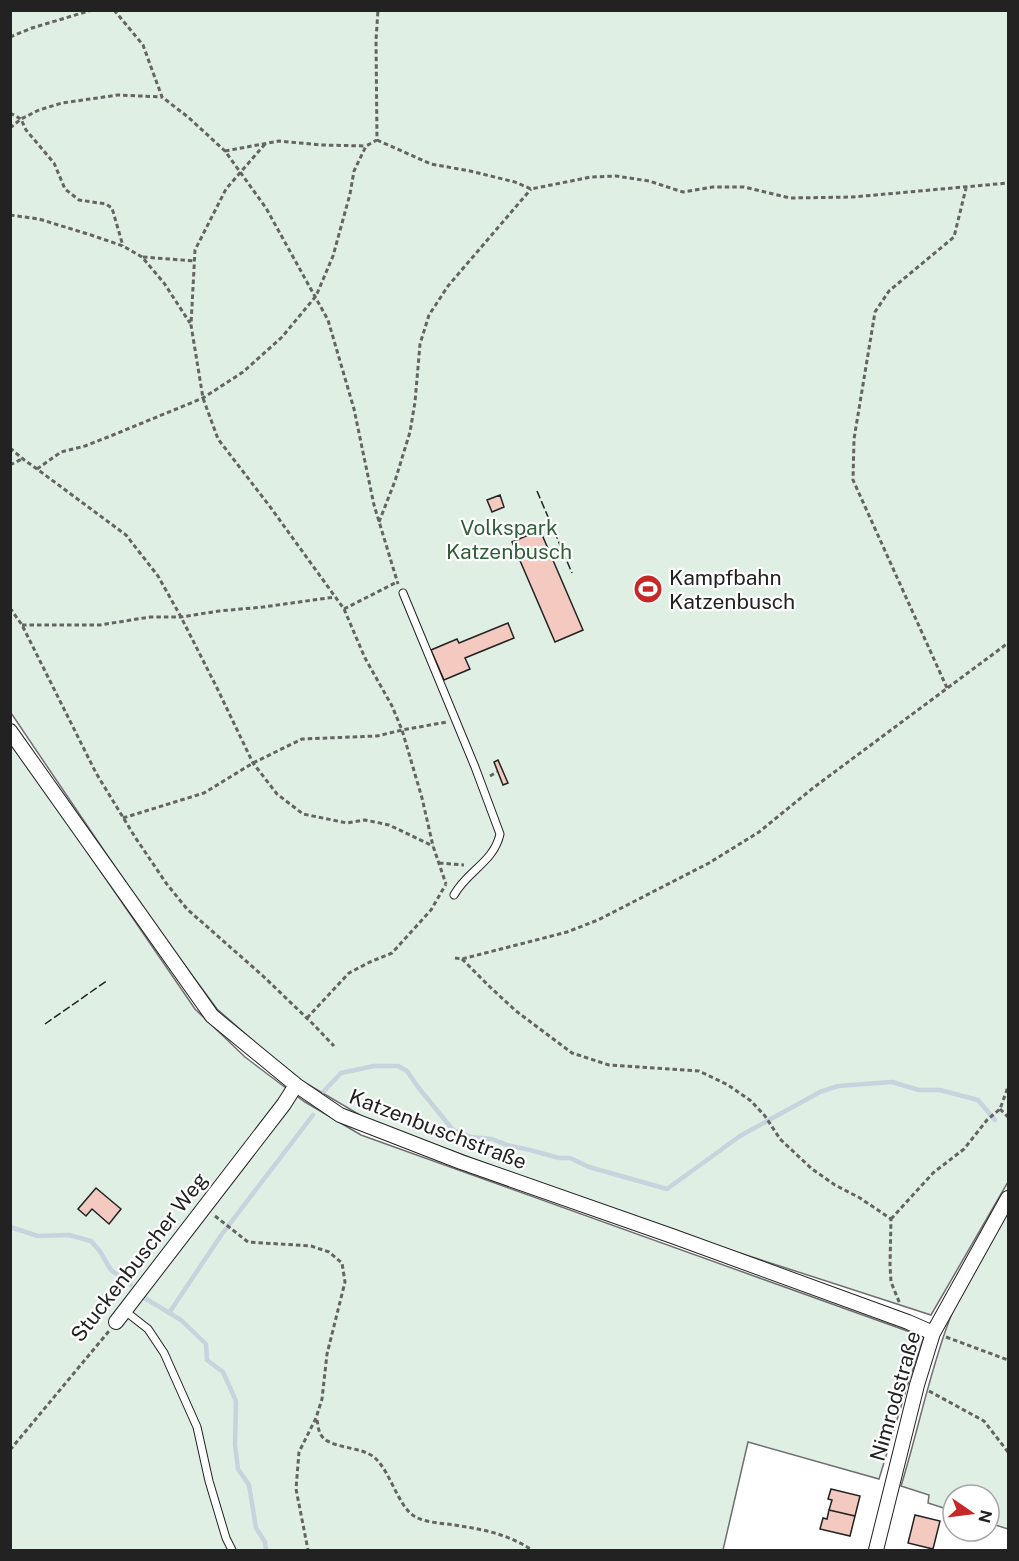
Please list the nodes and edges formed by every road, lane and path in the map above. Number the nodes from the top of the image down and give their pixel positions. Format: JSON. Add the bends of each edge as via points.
{"nodes":[{"id":1,"x":92,"y":10,"type":"edge"},
{"id":2,"x":114,"y":10,"type":"edge"},
{"id":3,"x":378,"y":10,"type":"edge"},
{"id":4,"x":10,"y":37,"type":"edge"},
{"id":5,"x":162,"y":97,"type":"junction"},
{"id":6,"x":10,"y":113,"type":"edge"},
{"id":7,"x":21,"y":119,"type":"junction"},
{"id":8,"x":10,"y":128,"type":"edge"},
{"id":9,"x":377,"y":140,"type":"junction"},
{"id":10,"x":265,"y":144,"type":"junction"},
{"id":11,"x":366,"y":146,"type":"junction"},
{"id":12,"x":225,"y":151,"type":"junction"},
{"id":13,"x":240,"y":172,"type":"junction"},
{"id":14,"x":1008,"y":183,"type":"edge"},
{"id":15,"x":966,"y":188,"type":"junction"},
{"id":16,"x":531,"y":189,"type":"junction"},
{"id":17,"x":10,"y":216,"type":"edge"},
{"id":18,"x":123,"y":246,"type":"junction"},
{"id":19,"x":141,"y":257,"type":"junction"},
{"id":20,"x":195,"y":261,"type":"junction"},
{"id":21,"x":316,"y":296,"type":"junction"},
{"id":22,"x":191,"y":325,"type":"junction"},
{"id":23,"x":203,"y":398,"type":"junction"},
{"id":24,"x":10,"y":448,"type":"edge"},
{"id":25,"x":23,"y":459,"type":"junction"},
{"id":26,"x":10,"y":465,"type":"edge"},
{"id":27,"x":38,"y":468,"type":"junction"},
{"id":28,"x":379,"y":522,"type":"junction"},
{"id":29,"x":397,"y":582,"type":"junction"},
{"id":30,"x":403,"y":594,"type":"joint"},
{"id":31,"x":335,"y":597,"type":"junction"},
{"id":32,"x":10,"y":608,"type":"edge"},
{"id":33,"x":344,"y":609,"type":"junction"},
{"id":34,"x":181,"y":617,"type":"junction"},
{"id":35,"x":22,"y":625,"type":"junction"},
{"id":36,"x":1008,"y":643,"type":"edge"},
{"id":37,"x":947,"y":688,"type":"junction"},
{"id":38,"x":456,"y":721,"type":"junction"},
{"id":39,"x":402,"y":730,"type":"junction"},
{"id":40,"x":10,"y":731,"type":"edge"},
{"id":41,"x":253,"y":763,"type":"junction"},
{"id":42,"x":123,"y":818,"type":"junction"},
{"id":43,"x":433,"y":846,"type":"junction"},
{"id":44,"x":439,"y":863,"type":"junction"},
{"id":45,"x":479,"y":866,"type":"junction"},
{"id":46,"x":446,"y":884,"type":"junction"},
{"id":47,"x":453,"y":895,"type":"joint"},
{"id":48,"x":455,"y":958,"type":"dead end"},
{"id":49,"x":462,"y":958,"type":"junction"},
{"id":50,"x":307,"y":1018,"type":"junction"},
{"id":51,"x":334,"y":1046,"type":"dead end"},
{"id":52,"x":296,"y":1085,"type":"junction"},
{"id":53,"x":1008,"y":1087,"type":"edge"},
{"id":54,"x":998,"y":1111,"type":"junction"},
{"id":55,"x":1008,"y":1117,"type":"edge"},
{"id":56,"x":1008,"y":1198,"type":"edge"},
{"id":57,"x":218,"y":1218,"type":"dead end"},
{"id":58,"x":891,"y":1219,"type":"junction"},
{"id":59,"x":125,"y":1311,"type":"junction"},
{"id":60,"x":116,"y":1322,"type":"joint"},
{"id":61,"x":908,"y":1322,"type":"junction"},
{"id":62,"x":933,"y":1333,"type":"junction"},
{"id":63,"x":1008,"y":1359,"type":"edge"},
{"id":64,"x":917,"y":1385,"type":"junction"},
{"id":65,"x":316,"y":1418,"type":"junction"},
{"id":66,"x":10,"y":1450,"type":"edge"},
{"id":67,"x":1008,"y":1452,"type":"edge"},
{"id":68,"x":232,"y":1551,"type":"edge"},
{"id":69,"x":309,"y":1551,"type":"edge"},
{"id":70,"x":532,"y":1551,"type":"edge"},
{"id":71,"x":876,"y":1551,"type":"edge"}],
"edges":[{"from":1,"to":4,"type":"path"},
{"from":2,"to":5,"type":"path","via":[[143,45]]},
{"from":3,"to":9,"type":"path"},
{"from":5,"to":7,"type":"path","via":[[118,95],[62,103]]},
{"from":5,"to":12,"type":"path"},
{"from":6,"to":7,"type":"path"},
{"from":7,"to":8,"type":"path"},
{"from":7,"to":18,"type":"path","via":[[54,163],[65,189],[80,200],[112,208]]},
{"from":9,"to":11,"type":"path"},
{"from":9,"to":16,"type":"path","via":[[431,164],[493,176]]},
{"from":10,"to":11,"type":"path","via":[[279,141]]},
{"from":10,"to":12,"type":"path"},
{"from":10,"to":13,"type":"path"},
{"from":11,"to":21,"type":"path","via":[[354,171],[333,256]]},
{"from":12,"to":13,"type":"path"},
{"from":13,"to":20,"type":"path","via":[[226,189],[195,250]]},
{"from":13,"to":21,"type":"path","via":[[266,208]]},
{"from":14,"to":15,"type":"path"},
{"from":15,"to":16,"type":"path","via":[[790,198],[744,187],[683,192],[616,176]]},
{"from":15,"to":37,"type":"path","via":[[954,237],[889,291],[875,312],[854,439],[853,480]]},
{"from":16,"to":28,"type":"path","via":[[472,256],[429,315],[420,345],[410,432]]},
{"from":17,"to":18,"type":"path","via":[[39,219]]},
{"from":18,"to":19,"type":"path"},
{"from":19,"to":20,"type":"path"},
{"from":19,"to":22,"type":"path","via":[[164,283]]},
{"from":20,"to":22,"type":"path"},
{"from":21,"to":23,"type":"path","via":[[282,337],[243,372]]},
{"from":21,"to":28,"type":"path","via":[[328,320],[354,409]]},
{"from":22,"to":23,"type":"path"},
{"from":23,"to":27,"type":"path","via":[[61,452]]},
{"from":23,"to":31,"type":"path","via":[[218,439]]},
{"from":24,"to":25,"type":"path"},
{"from":25,"to":26,"type":"path"},
{"from":25,"to":27,"type":"path"},
{"from":27,"to":34,"type":"path","via":[[126,535],[158,576]]},
{"from":28,"to":29,"type":"path"},
{"from":29,"to":30,"type":"path"},
{"from":29,"to":33,"type":"path"},
{"from":30,"to":38,"type":"lane"},
{"from":31,"to":33,"type":"path"},
{"from":31,"to":34,"type":"path"},
{"from":32,"to":35,"type":"path"},
{"from":33,"to":39,"type":"path"},
{"from":34,"to":35,"type":"path","via":[[150,616],[100,625]]},
{"from":34,"to":41,"type":"path"},
{"from":35,"to":42,"type":"path","via":[[96,773]]},
{"from":36,"to":37,"type":"path"},
{"from":37,"to":49,"type":"path","via":[[759,832],[709,863],[567,932]]},
{"from":38,"to":39,"type":"path"},
{"from":38,"to":45,"type":"lane","via":[[500,834],[493,853]]},
{"from":39,"to":41,"type":"path","via":[[377,736],[302,739]]},
{"from":39,"to":43,"type":"path"},
{"from":40,"to":52,"type":"street","name":"Katzenbuschstraße","via":[[212,1017]]},
{"from":41,"to":42,"type":"path","via":[[204,793]]},
{"from":41,"to":43,"type":"path","via":[[278,794],[303,814],[347,823],[377,822]]},
{"from":42,"to":50,"type":"path","via":[[187,909]]},
{"from":43,"to":44,"type":"path"},
{"from":44,"to":45,"type":"path"},
{"from":44,"to":46,"type":"path"},
{"from":45,"to":47,"type":"lane"},
{"from":46,"to":47,"type":"path"},
{"from":46,"to":50,"type":"path","via":[[431,910],[392,953],[349,973]]},
{"from":48,"to":49,"type":"path"},
{"from":49,"to":58,"type":"path","via":[[507,1003],[572,1053],[609,1065],[699,1071],[728,1085],[751,1101],[780,1139],[812,1169]]},
{"from":50,"to":51,"type":"path"},
{"from":52,"to":59,"type":"street","name":"Stuckenbuscher Weg"},
{"from":52,"to":61,"type":"street","name":"Katzenbuschstraße","via":[[340,1115],[450,1158]]},
{"from":53,"to":54,"type":"path"},
{"from":54,"to":55,"type":"path"},
{"from":54,"to":58,"type":"path"},
{"from":56,"to":62,"type":"street","name":"Nimrodstraße"},
{"from":57,"to":65,"type":"path","via":[[248,1242],[311,1246],[329,1252],[342,1263],[345,1282]]},
{"from":58,"to":61,"type":"path","via":[[891,1282]]},
{"from":59,"to":60,"type":"street","name":"Stuckenbuscher Weg"},
{"from":59,"to":68,"type":"lane","via":[[148,1329],[164,1353],[197,1427],[225,1538]]},
{"from":60,"to":66,"type":"path","name":"Stuckenbuscher Weg"},
{"from":61,"to":62,"type":"street","name":"Katzenbuschstraße"},
{"from":62,"to":63,"type":"path"},
{"from":62,"to":64,"type":"street","name":"Nimrodstraße"},
{"from":64,"to":67,"type":"path","via":[[984,1421]]},
{"from":64,"to":71,"type":"street","name":"Nimrodstraße"},
{"from":65,"to":69,"type":"path","via":[[299,1452],[296,1489]]},
{"from":65,"to":70,"type":"path","via":[[326,1442],[368,1452],[377,1459],[414,1516],[495,1532]]}]}
